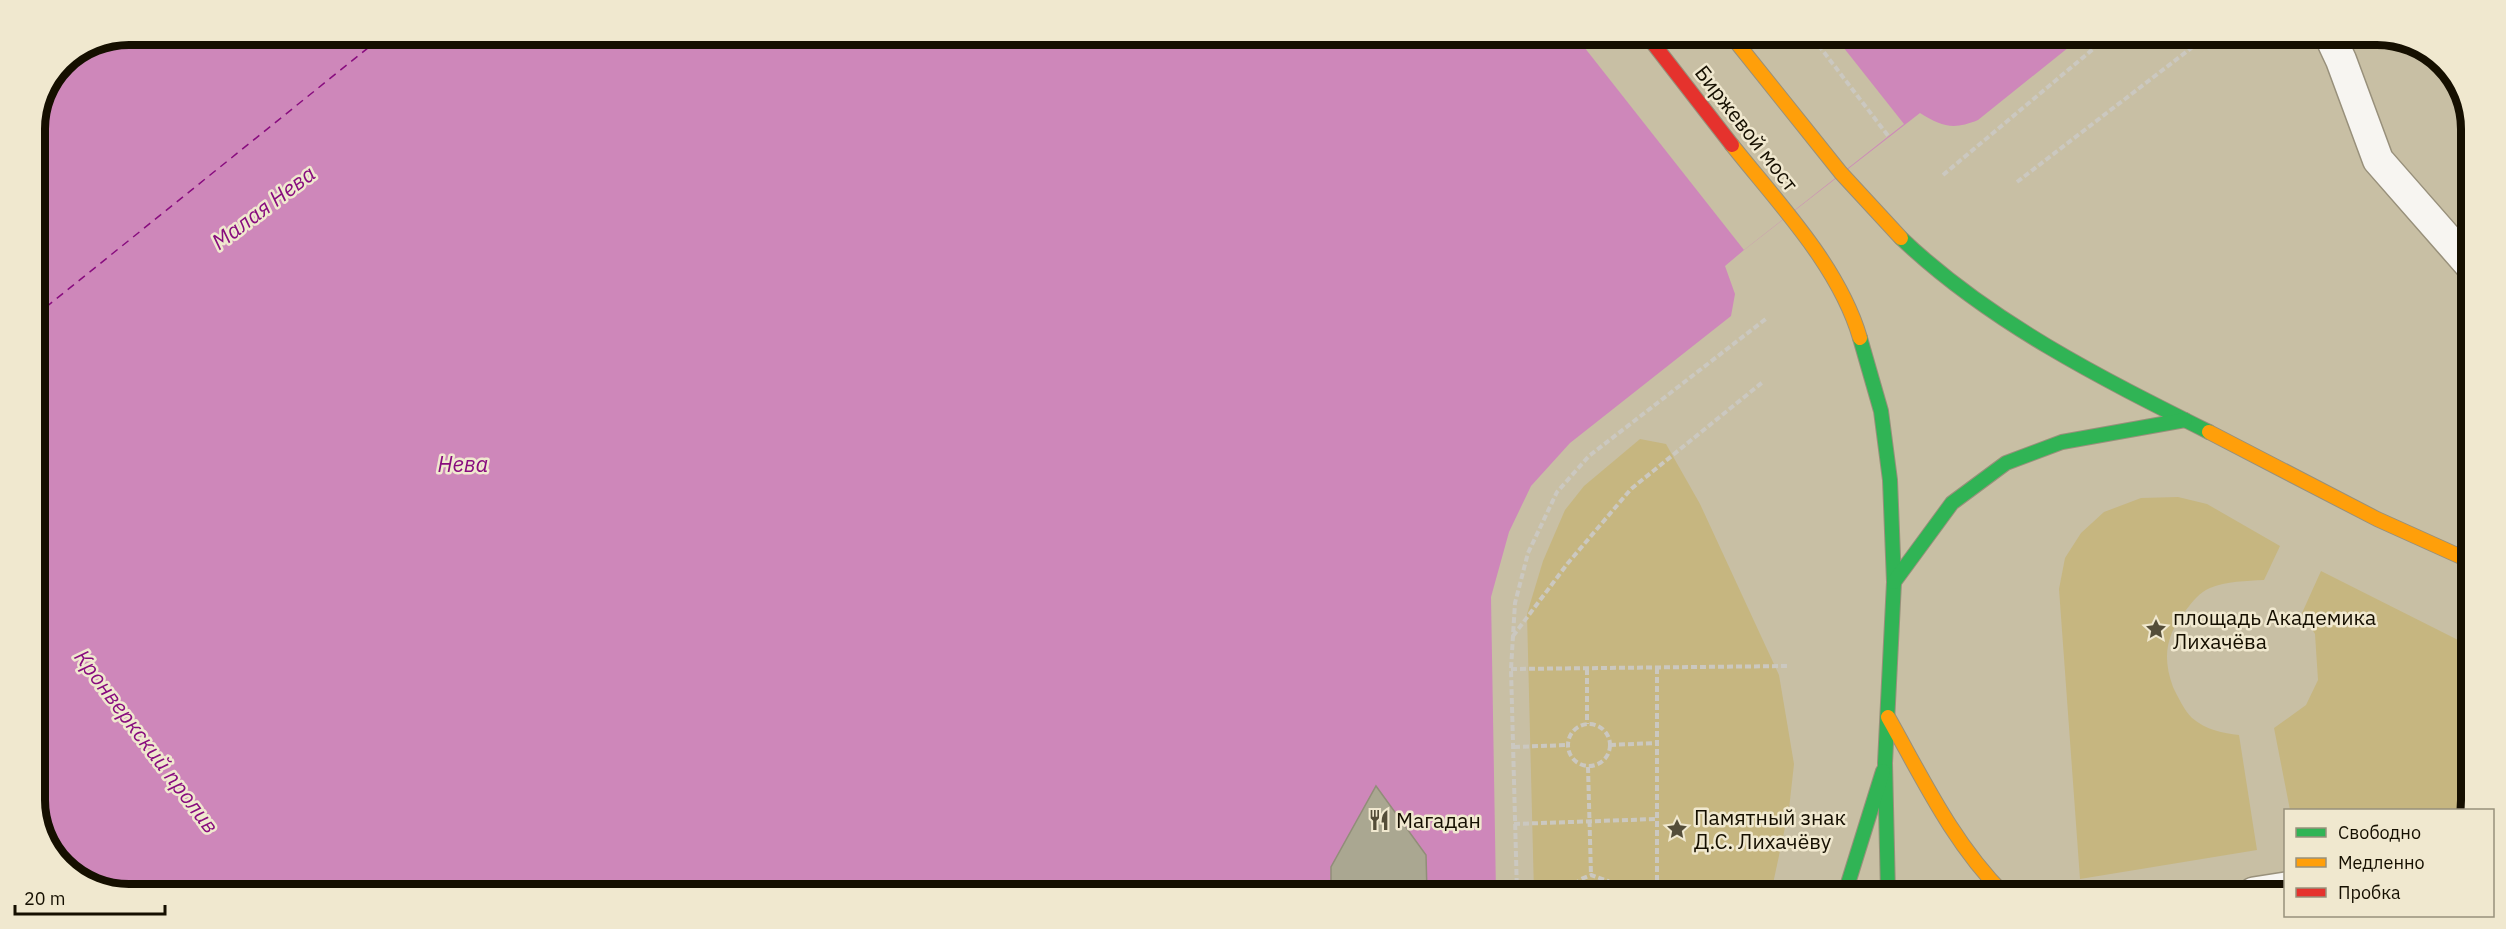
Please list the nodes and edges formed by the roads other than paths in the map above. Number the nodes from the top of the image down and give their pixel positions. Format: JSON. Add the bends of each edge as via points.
{"nodes":[{"id":1,"x":1655,"y":45,"type":"edge"},
{"id":2,"x":1738,"y":45,"type":"edge"},
{"id":3,"x":2333,"y":45,"type":"edge"},
{"id":4,"x":2461,"y":255,"type":"edge"},
{"id":5,"x":2185,"y":420,"type":"junction"},
{"id":6,"x":2461,"y":557,"type":"edge"},
{"id":7,"x":1893,"y":582,"type":"junction"},
{"id":8,"x":1888,"y":717,"type":"junction"},
{"id":9,"x":1885,"y":763,"type":"junction"},
{"id":10,"x":1848,"y":884,"type":"edge"},
{"id":11,"x":1888,"y":884,"type":"edge"},
{"id":12,"x":1992,"y":884,"type":"edge"}],
"edges":[{"from":1,"to":7,"type":"main road","name":"Биржевой мост","via":[[1824,261],[1856,326],[1881,411],[1890,480]]},
{"from":2,"to":5,"type":"main road","via":[[1840,175],[1912,248],[1981,304],[2043,344]]},
{"from":3,"to":4,"type":"lane","via":[[2378,160]]},
{"from":5,"to":6,"type":"main road"},
{"from":5,"to":7,"type":"main road","via":[[2062,442],[2006,463],[1952,503]]},
{"from":7,"to":8,"type":"main road"},
{"from":8,"to":9,"type":"main road"},
{"from":8,"to":12,"type":"main road","via":[[1951,826]]},
{"from":9,"to":10,"type":"main road"},
{"from":9,"to":11,"type":"main road"}]}
